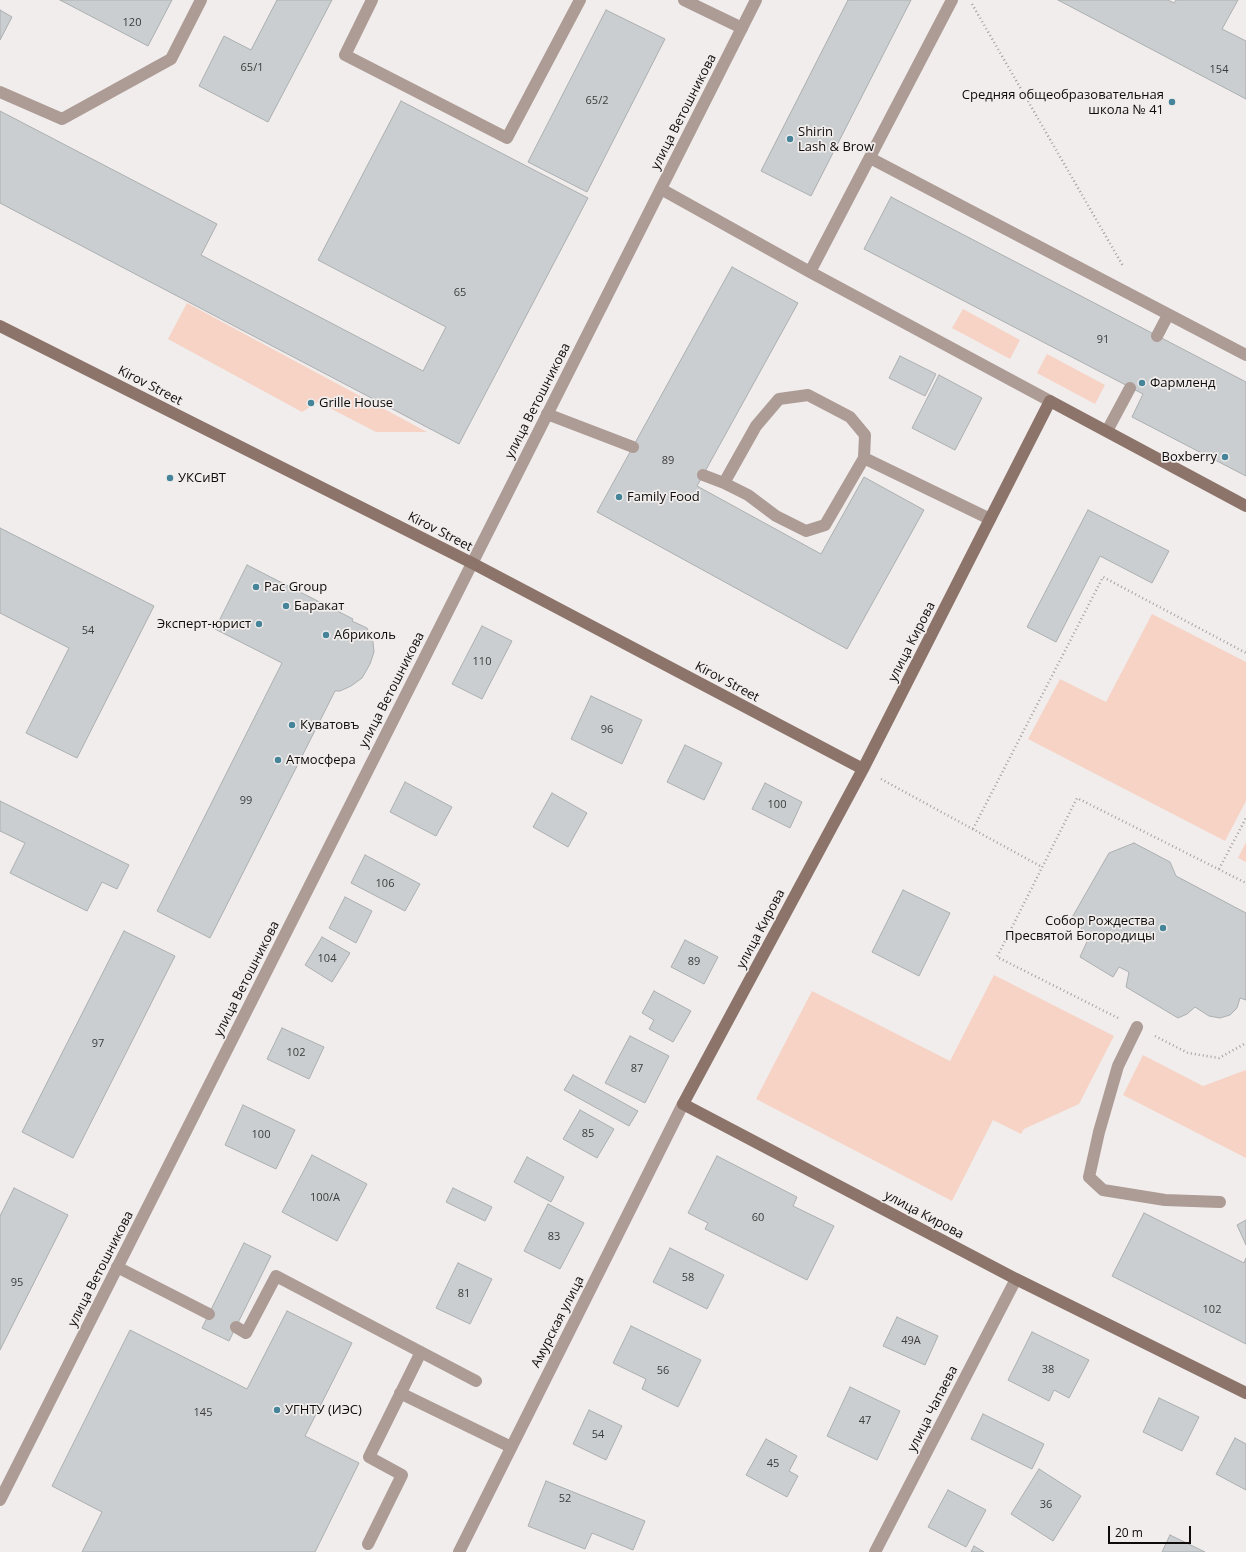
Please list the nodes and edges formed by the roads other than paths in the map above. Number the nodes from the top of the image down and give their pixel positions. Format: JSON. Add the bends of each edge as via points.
{"nodes":[{"id":1,"x":202,"y":0,"type":"edge"},
{"id":2,"x":372,"y":0,"type":"edge"},
{"id":3,"x":580,"y":0,"type":"edge"},
{"id":4,"x":684,"y":0,"type":"edge"},
{"id":5,"x":756,"y":0,"type":"edge"},
{"id":6,"x":952,"y":0,"type":"edge"},
{"id":7,"x":742,"y":28,"type":"junction"},
{"id":8,"x":0,"y":92,"type":"edge"},
{"id":9,"x":870,"y":158,"type":"junction"},
{"id":10,"x":661,"y":189,"type":"junction"},
{"id":11,"x":810,"y":272,"type":"junction"},
{"id":12,"x":1168,"y":315,"type":"junction"},
{"id":13,"x":0,"y":326,"type":"edge"},
{"id":14,"x":1157,"y":336,"type":"dead end"},
{"id":15,"x":1246,"y":355,"type":"edge"},
{"id":16,"x":1130,"y":388,"type":"dead end"},
{"id":17,"x":1050,"y":401,"type":"junction"},
{"id":18,"x":547,"y":414,"type":"junction"},
{"id":19,"x":1107,"y":430,"type":"junction"},
{"id":20,"x":633,"y":447,"type":"dead end"},
{"id":21,"x":864,"y":458,"type":"junction"},
{"id":22,"x":703,"y":475,"type":"dead end"},
{"id":23,"x":724,"y":483,"type":"junction"},
{"id":24,"x":1246,"y":506,"type":"edge"},
{"id":25,"x":990,"y":519,"type":"junction"},
{"id":26,"x":472,"y":563,"type":"junction"},
{"id":27,"x":863,"y":769,"type":"junction"},
{"id":28,"x":1136,"y":1027,"type":"road end"},
{"id":29,"x":683,"y":1104,"type":"junction"},
{"id":30,"x":1220,"y":1202,"type":"dead end"},
{"id":31,"x":117,"y":1267,"type":"junction"},
{"id":32,"x":1016,"y":1279,"type":"junction"},
{"id":33,"x":209,"y":1314,"type":"dead end"},
{"id":34,"x":236,"y":1327,"type":"dead end"},
{"id":35,"x":421,"y":1352,"type":"junction"},
{"id":36,"x":476,"y":1381,"type":"dead end"},
{"id":37,"x":1246,"y":1393,"type":"edge"},
{"id":38,"x":400,"y":1394,"type":"junction"},
{"id":39,"x":511,"y":1448,"type":"junction"},
{"id":40,"x":0,"y":1500,"type":"edge"},
{"id":41,"x":368,"y":1544,"type":"dead end"},
{"id":42,"x":459,"y":1552,"type":"edge"},
{"id":43,"x":875,"y":1552,"type":"edge"}],
"edges":[{"from":1,"to":8,"type":"street","via":[[170,59],[62,119]]},
{"from":2,"to":3,"type":"street","via":[[345,55],[507,138]]},
{"from":4,"to":7,"type":"street"},
{"from":5,"to":7,"type":"street","name":"улица Ветошникова"},
{"from":6,"to":9,"type":"street"},
{"from":7,"to":10,"type":"street","name":"улица Ветошникова"},
{"from":9,"to":11,"type":"street"},
{"from":9,"to":12,"type":"street"},
{"from":10,"to":11,"type":"street"},
{"from":10,"to":18,"type":"street","name":"улица Ветошникова"},
{"from":11,"to":17,"type":"street"},
{"from":12,"to":14,"type":"street"},
{"from":12,"to":15,"type":"street"},
{"from":13,"to":26,"type":"street","name":"Kirov Street"},
{"from":16,"to":19,"type":"street"},
{"from":17,"to":19,"type":"street"},
{"from":17,"to":25,"type":"street","name":"улица Кирова"},
{"from":18,"to":20,"type":"street"},
{"from":18,"to":26,"type":"street","name":"улица Ветошникова"},
{"from":19,"to":24,"type":"street"},
{"from":21,"to":23,"type":"street","via":[[825,525],[806,531],[776,516],[748,495]]},
{"from":21,"to":23,"type":"street","via":[[865,435],[850,417],[808,395],[779,399],[756,426]]},
{"from":21,"to":25,"type":"street"},
{"from":22,"to":23,"type":"street"},
{"from":25,"to":27,"type":"street","name":"улица Кирова"},
{"from":26,"to":27,"type":"street","name":"Kirov Street"},
{"from":26,"to":31,"type":"street","name":"улица Ветошникова"},
{"from":27,"to":29,"type":"street","name":"улица Кирова"},
{"from":28,"to":30,"type":"street","via":[[1118,1066],[1089,1177],[1103,1190],[1165,1200]]},
{"from":29,"to":32,"type":"street","name":"улица Кирова"},
{"from":29,"to":39,"type":"street","name":"Амурская улица"},
{"from":31,"to":33,"type":"street"},
{"from":31,"to":40,"type":"street","name":"улица Ветошникова"},
{"from":32,"to":37,"type":"street","name":"улица Кирова"},
{"from":32,"to":43,"type":"street","name":"улица Чапаева"},
{"from":34,"to":35,"type":"street","via":[[246,1333],[276,1276]]},
{"from":35,"to":36,"type":"street"},
{"from":35,"to":38,"type":"street"},
{"from":38,"to":39,"type":"street"},
{"from":38,"to":41,"type":"street","via":[[369,1457],[402,1475]]},
{"from":39,"to":42,"type":"street","name":"Амурская улица"}]}
